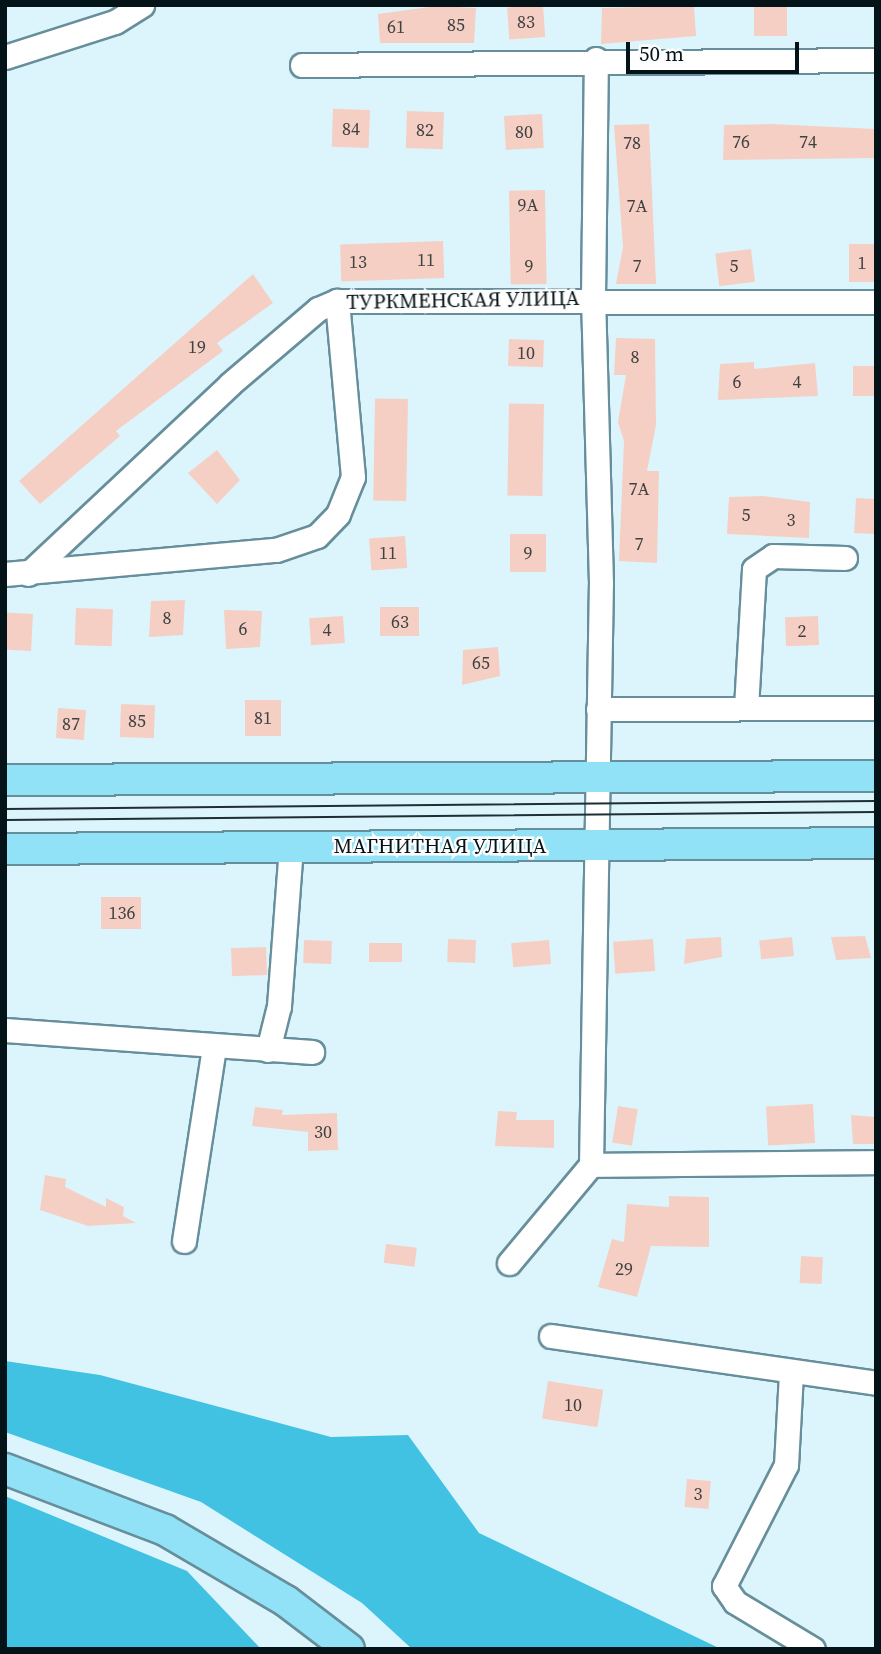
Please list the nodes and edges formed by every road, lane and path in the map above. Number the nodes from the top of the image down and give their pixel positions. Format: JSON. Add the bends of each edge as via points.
{"nodes":[{"id":1,"x":142,"y":5,"type":"edge"},
{"id":2,"x":5,"y":57,"type":"edge"},
{"id":3,"x":596,"y":59,"type":"junction"},
{"id":4,"x":876,"y":60,"type":"edge"},
{"id":5,"x":302,"y":65,"type":"dead end"},
{"id":6,"x":593,"y":298,"type":"junction"},
{"id":7,"x":337,"y":302,"type":"junction"},
{"id":8,"x":876,"y":302,"type":"edge"},
{"id":9,"x":845,"y":558,"type":"dead end"},
{"id":10,"x":16,"y":574,"type":"edge"},
{"id":11,"x":746,"y":708,"type":"junction"},
{"id":12,"x":876,"y":708,"type":"edge"},
{"id":13,"x":598,"y":709,"type":"junction"},
{"id":14,"x":876,"y":776,"type":"edge"},
{"id":15,"x":596,"y":778,"type":"junction"},
{"id":16,"x":5,"y":780,"type":"edge"},
{"id":17,"x":876,"y":843,"type":"edge"},
{"id":18,"x":593,"y":845,"type":"junction"},
{"id":19,"x":291,"y":846,"type":"junction"},
{"id":20,"x":5,"y":849,"type":"edge"},
{"id":21,"x":5,"y":1030,"type":"edge"},
{"id":22,"x":214,"y":1047,"type":"junction"},
{"id":23,"x":268,"y":1050,"type":"junction"},
{"id":24,"x":312,"y":1052,"type":"dead end"},
{"id":25,"x":876,"y":1162,"type":"edge"},
{"id":26,"x":591,"y":1165,"type":"junction"},
{"id":27,"x":184,"y":1241,"type":"dead end"},
{"id":28,"x":509,"y":1263,"type":"dead end"},
{"id":29,"x":551,"y":1336,"type":"dead end"},
{"id":30,"x":791,"y":1373,"type":"junction"},
{"id":31,"x":876,"y":1383,"type":"edge"},
{"id":32,"x":5,"y":1469,"type":"edge"},
{"id":33,"x":349,"y":1649,"type":"edge"},
{"id":34,"x":813,"y":1649,"type":"edge"}],
"edges":[{"from":1,"to":2,"type":"street","via":[[115,22]]},
{"from":3,"to":4,"type":"street"},
{"from":3,"to":5,"type":"street"},
{"from":3,"to":6,"type":"street"},
{"from":6,"to":7,"type":"street","name":"ТУРКМЕНСКАЯ УЛИЦА"},
{"from":6,"to":8,"type":"street","name":"ТУРКМЕНСКАЯ УЛИЦА"},
{"from":6,"to":13,"type":"street"},
{"from":7,"to":10,"type":"street","name":"ТУРКМЕНСКАЯ УЛИЦА","via":[[318,309]]},
{"from":7,"to":10,"type":"street","via":[[353,477],[338,514],[317,536],[276,551]]},
{"from":9,"to":11,"type":"street","via":[[773,556],[754,569]]},
{"from":11,"to":12,"type":"street"},
{"from":11,"to":13,"type":"street"},
{"from":13,"to":15,"type":"street"},
{"from":14,"to":15,"type":"main road"},
{"from":15,"to":16,"type":"main road"},
{"from":15,"to":18,"type":"street"},
{"from":17,"to":18,"type":"main road","name":"МАГНИТНАЯ УЛИЦА"},
{"from":18,"to":19,"type":"main road","name":"МАГНИТНАЯ УЛИЦА"},
{"from":18,"to":26,"type":"street"},
{"from":19,"to":20,"type":"main road","name":"МАГНИТНАЯ УЛИЦА"},
{"from":19,"to":23,"type":"street","via":[[279,1006]]},
{"from":21,"to":22,"type":"street"},
{"from":22,"to":23,"type":"street"},
{"from":22,"to":27,"type":"street"},
{"from":23,"to":24,"type":"street"},
{"from":25,"to":26,"type":"street"},
{"from":26,"to":28,"type":"street"},
{"from":29,"to":30,"type":"street"},
{"from":30,"to":31,"type":"street"},
{"from":30,"to":34,"type":"street","via":[[786,1465],[724,1586],[734,1602]]},
{"from":32,"to":33,"type":"main road","via":[[165,1530],[286,1601]]}]}
